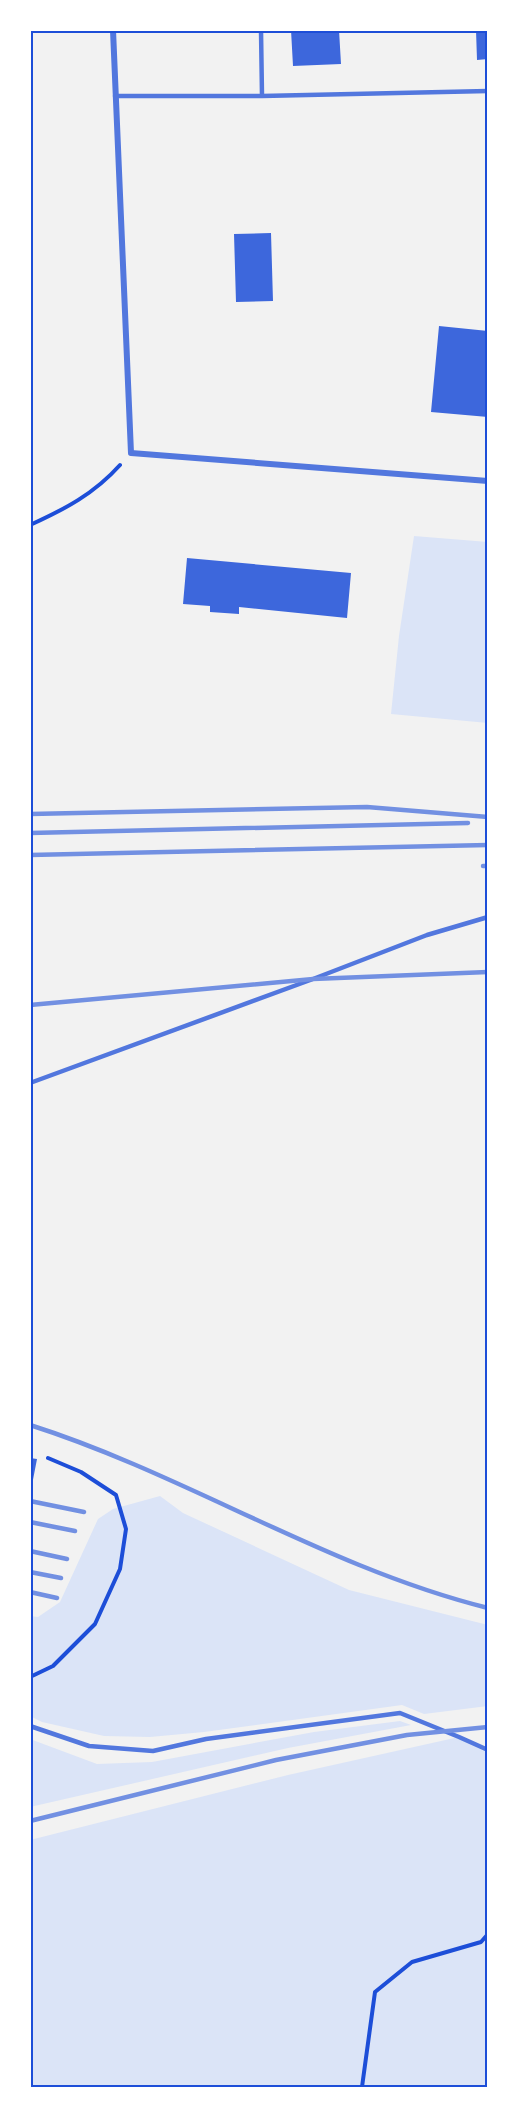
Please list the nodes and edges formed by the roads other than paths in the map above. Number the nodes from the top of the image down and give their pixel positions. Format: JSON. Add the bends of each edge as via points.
{"nodes":[{"id":1,"x":113,"y":30,"type":"edge"},
{"id":2,"x":261,"y":30,"type":"edge"},
{"id":3,"x":488,"y":91,"type":"edge"},
{"id":4,"x":116,"y":96,"type":"junction"},
{"id":5,"x":262,"y":96,"type":"junction"},
{"id":6,"x":488,"y":481,"type":"edge"},
{"id":7,"x":488,"y":917,"type":"edge"},
{"id":8,"x":30,"y":1083,"type":"edge"},
{"id":9,"x":30,"y":1726,"type":"edge"},
{"id":10,"x":488,"y":1750,"type":"edge"}],
"edges":[{"from":1,"to":4,"type":"street"},
{"from":2,"to":5,"type":"lane"},
{"from":3,"to":5,"type":"lane"},
{"from":4,"to":5,"type":"lane"},
{"from":4,"to":6,"type":"street","via":[[131,453]]},
{"from":7,"to":8,"type":"lane","via":[[428,935]]},
{"from":9,"to":10,"type":"lane","via":[[89,1746],[153,1751],[206,1739],[400,1713]]}]}
